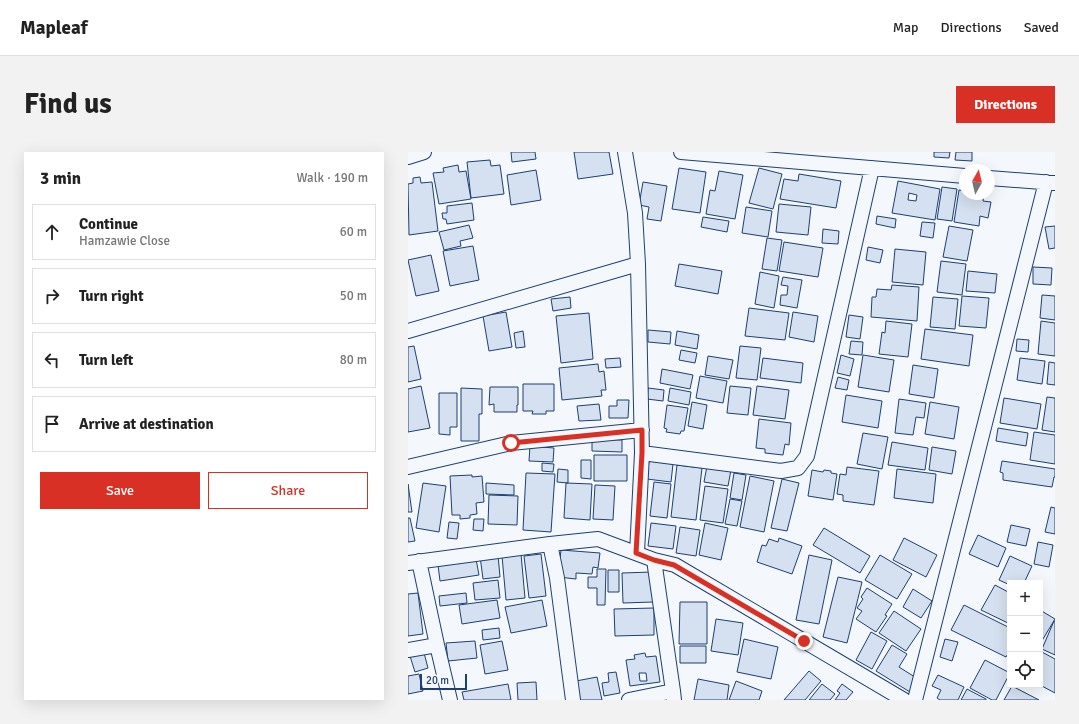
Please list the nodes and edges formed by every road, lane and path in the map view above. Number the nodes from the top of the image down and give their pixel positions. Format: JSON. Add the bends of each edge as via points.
{"nodes":[{"id":1,"x":424,"y":152,"type":"edge"},
{"id":2,"x":625,"y":152,"type":"edge"},
{"id":3,"x":681,"y":152,"type":"edge"},
{"id":4,"x":408,"y":157,"type":"edge"},
{"id":5,"x":872,"y":168,"type":"junction"},
{"id":6,"x":959,"y":175,"type":"edge"},
{"id":7,"x":995,"y":178,"type":"edge"},
{"id":8,"x":1050,"y":183,"type":"edge"},
{"id":9,"x":638,"y":264,"type":"junction"},
{"id":10,"x":408,"y":331,"type":"edge"},
{"id":11,"x":642,"y":430,"type":"junction"},
{"id":12,"x":642,"y":453,"type":"junction"},
{"id":13,"x":408,"y":467,"type":"edge"},
{"id":14,"x":550,"y":544,"type":"junction"},
{"id":15,"x":636,"y":553,"type":"junction"},
{"id":16,"x":654,"y":560,"type":"junction"},
{"id":17,"x":414,"y":562,"type":"edge"},
{"id":18,"x":437,"y":645,"type":"junction"},
{"id":19,"x":408,"y":650,"type":"edge"},
{"id":20,"x":674,"y":695,"type":"edge"},
{"id":21,"x":450,"y":700,"type":"edge"},
{"id":22,"x":572,"y":700,"type":"edge"},
{"id":23,"x":630,"y":700,"type":"edge"},
{"id":24,"x":904,"y":700,"type":"edge"},
{"id":25,"x":915,"y":700,"type":"edge"}],
"edges":[{"from":1,"to":4,"type":"street"},
{"from":2,"to":9,"type":"street","via":[[635,213]]},
{"from":3,"to":5,"type":"street"},
{"from":5,"to":6,"type":"street"},
{"from":5,"to":12,"type":"street","via":[[807,456],[798,468],[781,471]]},
{"from":7,"to":8,"type":"street"},
{"from":8,"to":25,"type":"street"},
{"from":9,"to":10,"type":"street"},
{"from":9,"to":11,"type":"street"},
{"from":11,"to":12,"type":"street"},
{"from":11,"to":13,"type":"street","via":[[511,443]]},
{"from":12,"to":15,"type":"street"},
{"from":14,"to":15,"type":"street","via":[[598,539]]},
{"from":14,"to":17,"type":"street"},
{"from":14,"to":22,"type":"street","via":[[557,578]]},
{"from":15,"to":16,"type":"street"},
{"from":16,"to":20,"type":"street"},
{"from":16,"to":24,"type":"street","via":[[674,565]]},
{"from":17,"to":18,"type":"street"},
{"from":18,"to":19,"type":"street"},
{"from":18,"to":21,"type":"street"},
{"from":20,"to":23,"type":"street"}]}
